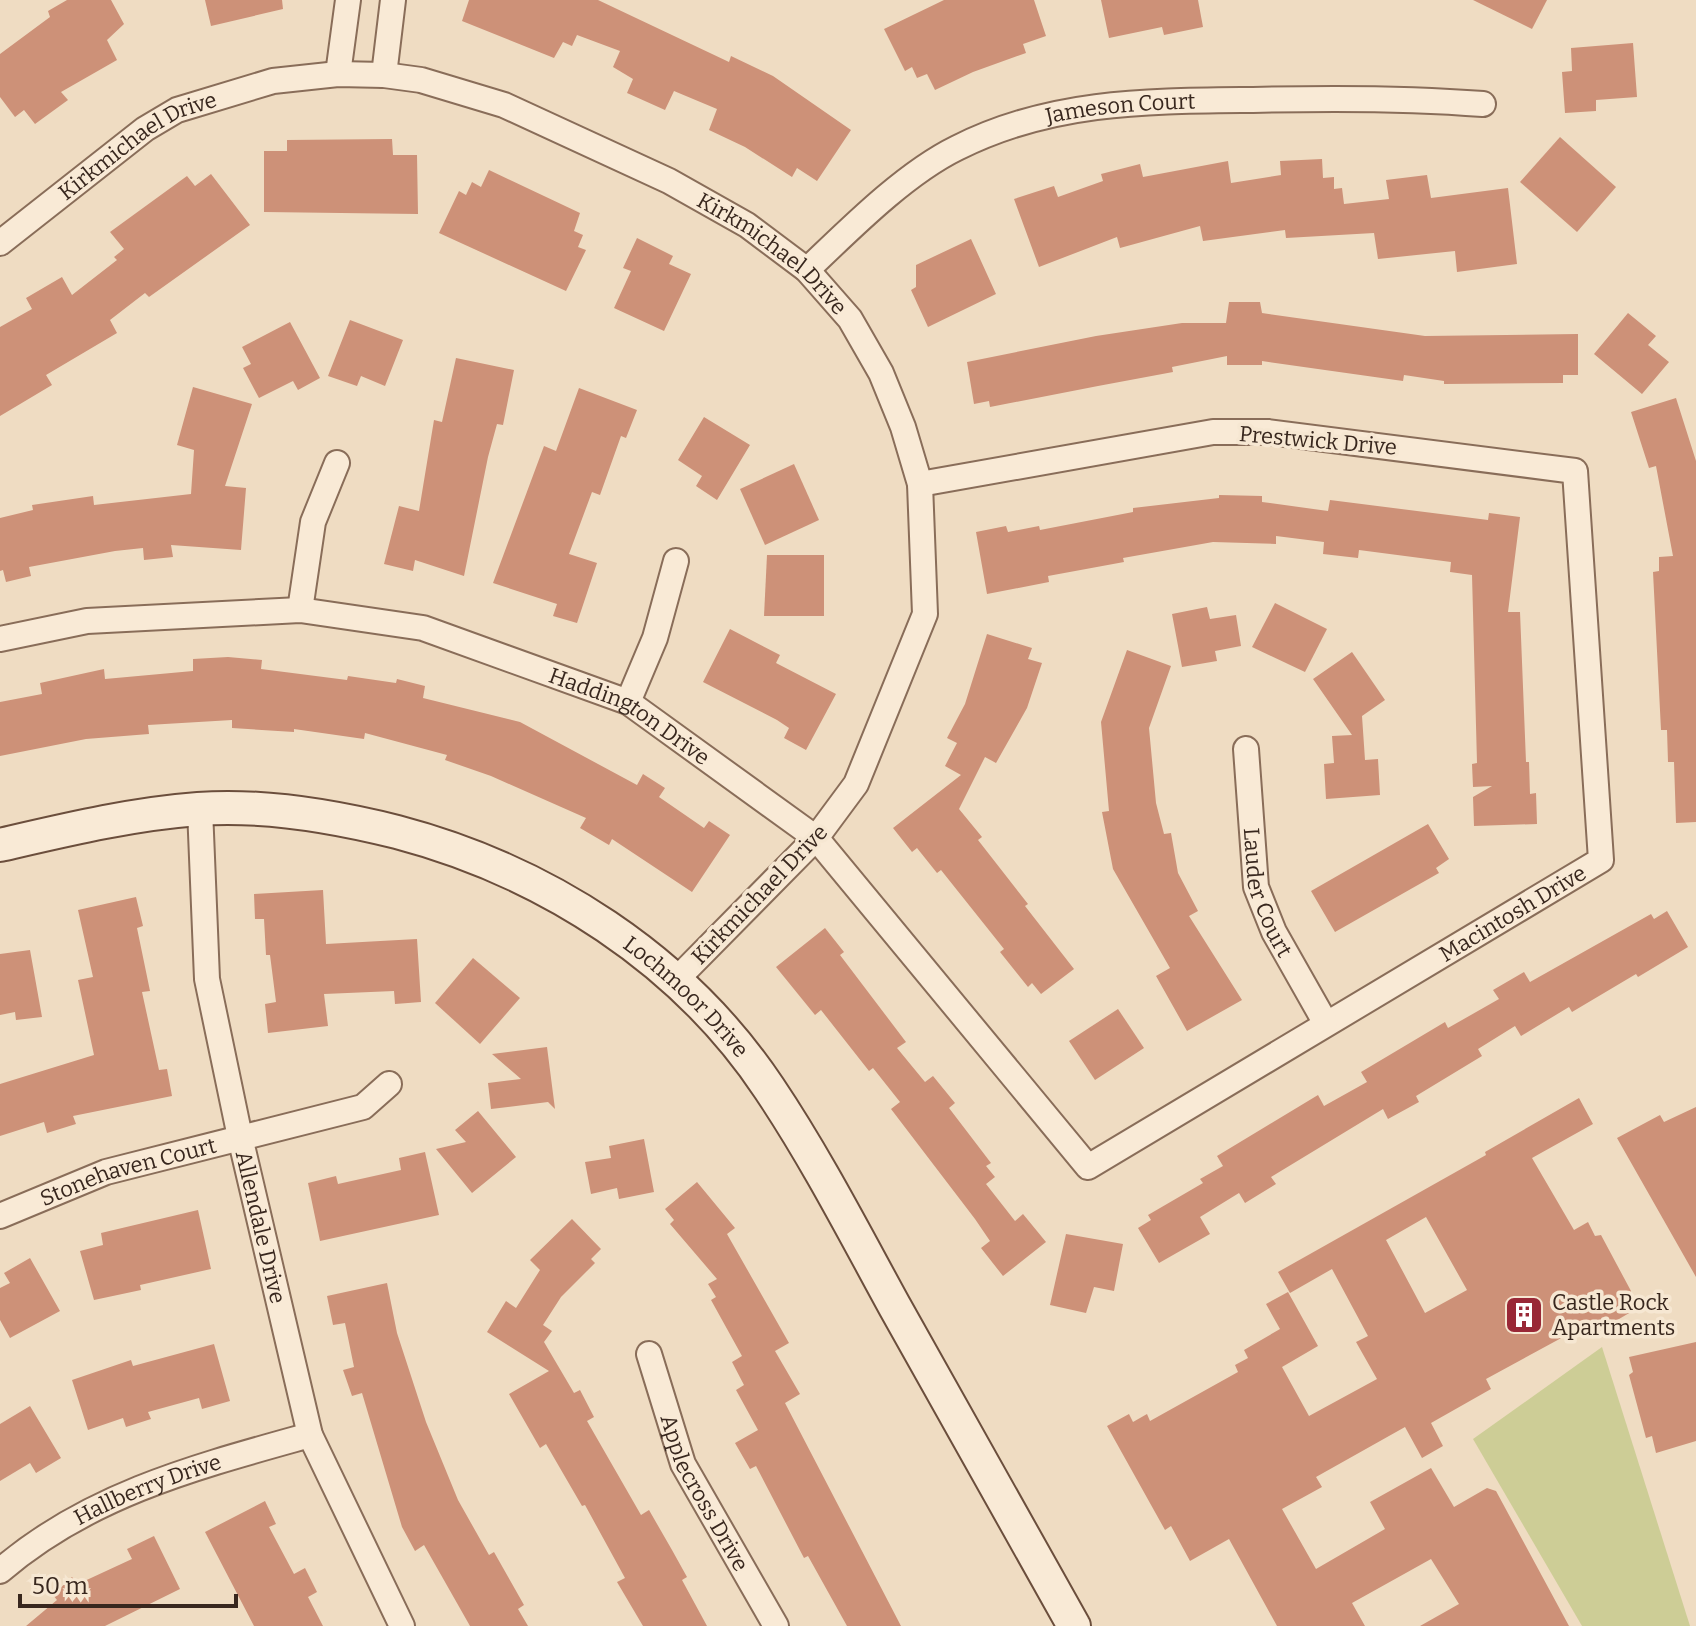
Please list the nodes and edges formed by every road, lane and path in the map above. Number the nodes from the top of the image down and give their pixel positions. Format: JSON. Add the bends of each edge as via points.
{"nodes":[{"id":1,"x":348,"y":0,"type":"edge"},
{"id":2,"x":393,"y":0,"type":"edge"},
{"id":3,"x":338,"y":74,"type":"junction"},
{"id":4,"x":384,"y":75,"type":"junction"},
{"id":5,"x":1483,"y":104,"type":"dead end"},
{"id":6,"x":0,"y":243,"type":"edge"},
{"id":7,"x":807,"y":270,"type":"junction"},
{"id":8,"x":337,"y":463,"type":"dead end"},
{"id":9,"x":1575,"y":471,"type":"joint"},
{"id":10,"x":920,"y":484,"type":"junction"},
{"id":11,"x":676,"y":561,"type":"dead end"},
{"id":12,"x":300,"y":610,"type":"junction"},
{"id":13,"x":0,"y":639,"type":"edge"},
{"id":14,"x":628,"y":702,"type":"junction"},
{"id":15,"x":1246,"y":749,"type":"dead end"},
{"id":16,"x":200,"y":809,"type":"junction"},
{"id":17,"x":816,"y":838,"type":"junction"},
{"id":18,"x":0,"y":845,"type":"edge"},
{"id":19,"x":675,"y":981,"type":"junction"},
{"id":20,"x":1325,"y":1022,"type":"junction"},
{"id":21,"x":389,"y":1084,"type":"dead end"},
{"id":22,"x":240,"y":1137,"type":"junction"},
{"id":23,"x":1088,"y":1167,"type":"joint"},
{"id":24,"x":0,"y":1216,"type":"edge"},
{"id":25,"x":649,"y":1354,"type":"dead end"},
{"id":26,"x":310,"y":1435,"type":"junction"},
{"id":27,"x":0,"y":1571,"type":"edge"},
{"id":28,"x":402,"y":1626,"type":"edge"},
{"id":29,"x":776,"y":1626,"type":"edge"},
{"id":30,"x":1074,"y":1626,"type":"edge"}],
"edges":[{"from":1,"to":3,"type":"street"},
{"from":2,"to":4,"type":"street"},
{"from":3,"to":4,"type":"street","name":"Kirkmichael Drive"},
{"from":3,"to":6,"type":"street","name":"Kirkmichael Drive","via":[[273,81],[177,110],[145,129]]},
{"from":4,"to":7,"type":"street","name":"Kirkmichael Drive","via":[[421,80],[504,105],[628,162],[747,225]]},
{"from":5,"to":7,"type":"street","name":"Jameson Court","via":[[1394,97],[1131,101],[1084,107],[955,148],[881,203]]},
{"from":7,"to":10,"type":"street","name":"Kirkmichael Drive","via":[[850,319],[881,373]]},
{"from":8,"to":12,"type":"street","via":[[313,522]]},
{"from":9,"to":10,"type":"street","name":"Prestwick Drive","via":[[1284,433],[1213,432]]},
{"from":9,"to":20,"type":"street","name":"Macintosh Drive","via":[[1601,860]]},
{"from":10,"to":17,"type":"street","name":"Kirkmichael Drive","via":[[925,614],[856,784]]},
{"from":11,"to":14,"type":"street","via":[[655,638]]},
{"from":12,"to":13,"type":"street","name":"Haddington Drive","via":[[87,621]]},
{"from":12,"to":14,"type":"street","name":"Haddington Drive","via":[[423,628]]},
{"from":14,"to":17,"type":"street","name":"Haddington Drive"},
{"from":15,"to":20,"type":"street","name":"Lauder Court","via":[[1256,887],[1274,932]]},
{"from":16,"to":18,"type":"street","name":"Lochmoor Drive","via":[[113,820]]},
{"from":16,"to":19,"type":"street","name":"Lochmoor Drive","via":[[348,820],[469,853],[580,907]]},
{"from":16,"to":22,"type":"street","name":"Allendale Drive","via":[[207,979]]},
{"from":17,"to":19,"type":"street","name":"Kirkmichael Drive"},
{"from":17,"to":23,"type":"street","name":"Haddington Drive"},
{"from":19,"to":30,"type":"street","name":"Lochmoor Drive","via":[[768,1086]]},
{"from":20,"to":23,"type":"street","name":"Macintosh Drive"},
{"from":21,"to":22,"type":"street","name":"Stonehaven Court","via":[[363,1107]]},
{"from":22,"to":24,"type":"street","name":"Stonehaven Court","via":[[106,1172]]},
{"from":22,"to":26,"type":"street","name":"Allendale Drive"},
{"from":25,"to":29,"type":"street","name":"Applecross Drive","via":[[683,1464]]},
{"from":26,"to":27,"type":"street","name":"Hallberry Drive","via":[[142,1485],[81,1516]]},
{"from":26,"to":28,"type":"street","name":"Allendale Drive"}]}
